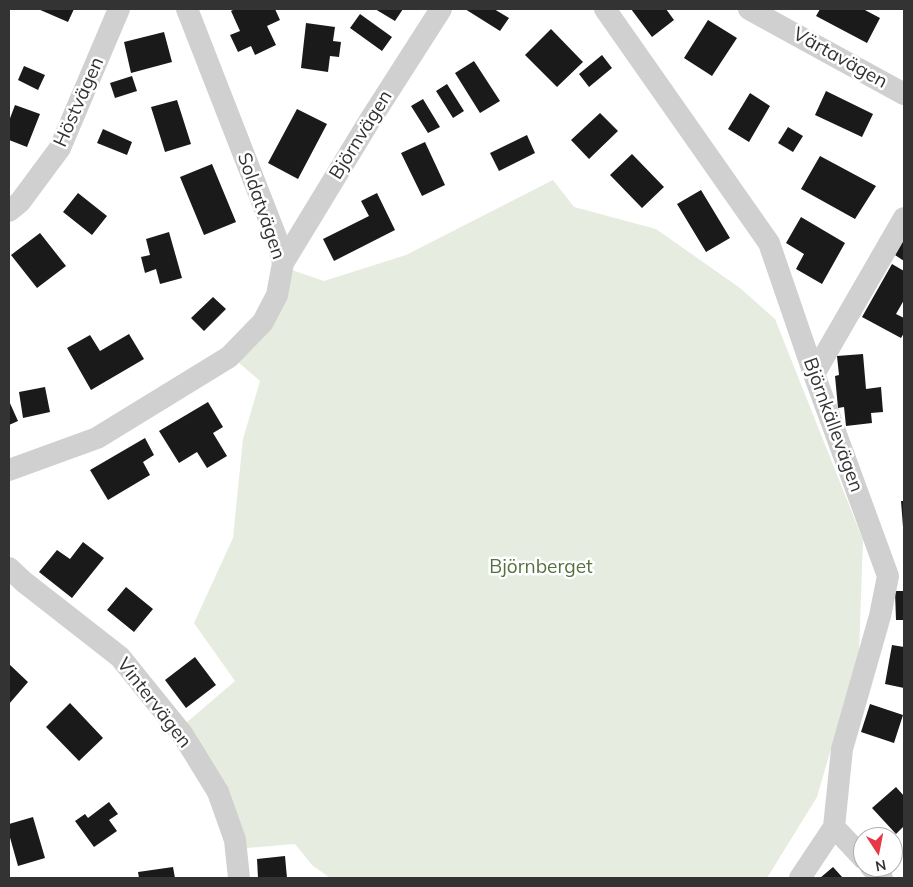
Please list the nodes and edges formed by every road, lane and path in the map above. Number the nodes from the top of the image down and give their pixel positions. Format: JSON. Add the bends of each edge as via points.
{"nodes":[{"id":1,"x":119,"y":9,"type":"edge"},
{"id":2,"x":187,"y":9,"type":"edge"},
{"id":3,"x":441,"y":9,"type":"edge"},
{"id":4,"x":605,"y":9,"type":"edge"},
{"id":5,"x":749,"y":9,"type":"edge"},
{"id":6,"x":904,"y":94,"type":"edge"},
{"id":7,"x":9,"y":211,"type":"edge"},
{"id":8,"x":904,"y":218,"type":"edge"},
{"id":9,"x":283,"y":263,"type":"junction"},
{"id":10,"x":814,"y":374,"type":"junction"},
{"id":11,"x":9,"y":470,"type":"edge"},
{"id":12,"x":9,"y":568,"type":"edge"},
{"id":13,"x":896,"y":575,"type":"edge"},
{"id":14,"x":834,"y":827,"type":"junction"},
{"id":15,"x":853,"y":847,"type":"edge"},
{"id":16,"x":239,"y":878,"type":"edge"},
{"id":17,"x":800,"y":878,"type":"edge"}],
"edges":[{"from":1,"to":7,"type":"street","name":"Höstvägen","via":[[60,148],[20,202]]},
{"from":2,"to":9,"type":"street","name":"Soldatvägen","via":[[276,237]]},
{"from":3,"to":9,"type":"street","name":"Björnvägen"},
{"from":4,"to":10,"type":"street","name":"Björnkällevägen","via":[[769,244]]},
{"from":5,"to":6,"type":"street","name":"Värtavägen"},
{"from":8,"to":10,"type":"street"},
{"from":9,"to":11,"type":"street","name":"Soldatvägen","via":[[277,295],[263,322],[229,357],[97,438]]},
{"from":10,"to":13,"type":"street","name":"Björnkällevägen"},
{"from":12,"to":16,"type":"street","name":"Vintervägen","via":[[120,657],[183,735],[218,792],[235,840]]},
{"from":13,"to":14,"type":"street","name":"Björnkällevägen","via":[[880,616],[842,750]]},
{"from":14,"to":15,"type":"street"},
{"from":14,"to":17,"type":"street","name":"Björnkällevägen"}]}
